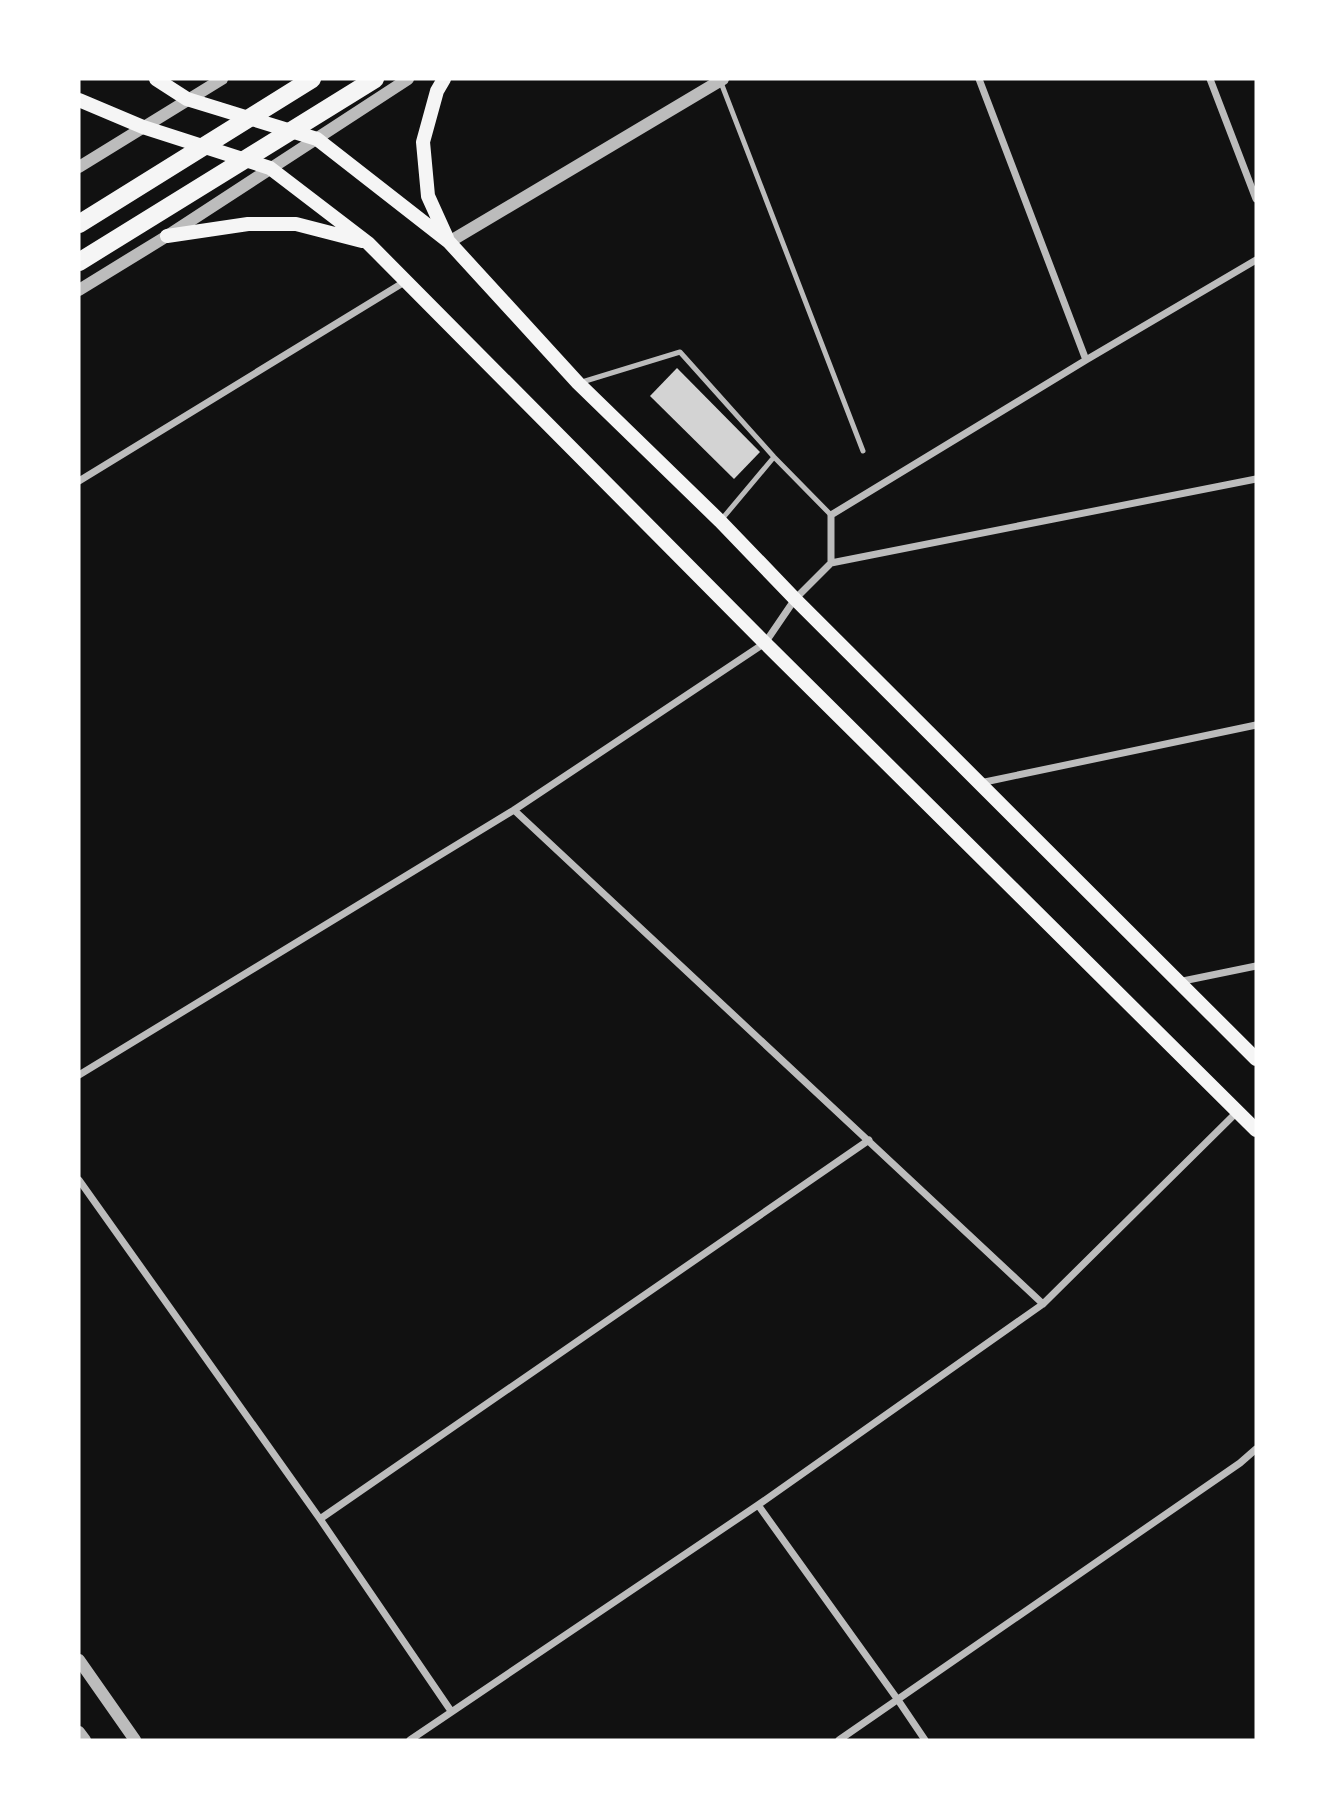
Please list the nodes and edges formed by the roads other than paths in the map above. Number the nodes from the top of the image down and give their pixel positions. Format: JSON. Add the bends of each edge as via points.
{"nodes":[{"id":1,"x":156,"y":79,"type":"edge"},
{"id":2,"x":222,"y":79,"type":"edge"},
{"id":3,"x":312,"y":79,"type":"edge"},
{"id":4,"x":375,"y":79,"type":"edge"},
{"id":5,"x":408,"y":79,"type":"edge"},
{"id":6,"x":444,"y":79,"type":"edge"},
{"id":7,"x":722,"y":79,"type":"edge"},
{"id":8,"x":979,"y":79,"type":"edge"},
{"id":9,"x":1210,"y":79,"type":"edge"},
{"id":10,"x":187,"y":99,"type":"junction"},
{"id":11,"x":79,"y":100,"type":"edge"},
{"id":12,"x":143,"y":127,"type":"junction"},
{"id":13,"x":317,"y":139,"type":"junction"},
{"id":14,"x":79,"y":167,"type":"edge"},
{"id":15,"x":270,"y":168,"type":"junction"},
{"id":16,"x":1256,"y":199,"type":"edge"},
{"id":17,"x":79,"y":224,"type":"edge"},
{"id":18,"x":167,"y":236,"type":"junction"},
{"id":19,"x":449,"y":242,"type":"junction"},
{"id":20,"x":368,"y":243,"type":"junction"},
{"id":21,"x":1256,"y":260,"type":"edge"},
{"id":22,"x":79,"y":262,"type":"edge"},
{"id":23,"x":407,"y":281,"type":"junction"},
{"id":24,"x":79,"y":290,"type":"edge"},
{"id":25,"x":1086,"y":360,"type":"junction"},
{"id":26,"x":578,"y":383,"type":"junction"},
{"id":27,"x":863,"y":451,"type":"dead end"},
{"id":28,"x":774,"y":457,"type":"junction"},
{"id":29,"x":1256,"y":479,"type":"edge"},
{"id":30,"x":79,"y":481,"type":"edge"},
{"id":31,"x":831,"y":516,"type":"junction"},
{"id":32,"x":720,"y":521,"type":"junction"},
{"id":33,"x":831,"y":563,"type":"junction"},
{"id":34,"x":795,"y":599,"type":"junction"},
{"id":35,"x":765,"y":643,"type":"junction"},
{"id":36,"x":1256,"y":725,"type":"edge"},
{"id":37,"x":979,"y":783,"type":"junction"},
{"id":38,"x":514,"y":810,"type":"junction"},
{"id":39,"x":1256,"y":966,"type":"edge"},
{"id":40,"x":1178,"y":982,"type":"junction"},
{"id":41,"x":1256,"y":1059,"type":"edge"},
{"id":42,"x":79,"y":1075,"type":"edge"},
{"id":43,"x":1237,"y":1112,"type":"junction"},
{"id":44,"x":1256,"y":1130,"type":"edge"},
{"id":45,"x":869,"y":1140,"type":"junction"},
{"id":46,"x":79,"y":1180,"type":"edge"},
{"id":47,"x":1043,"y":1304,"type":"junction"},
{"id":48,"x":1256,"y":1449,"type":"edge"},
{"id":49,"x":758,"y":1506,"type":"junction"},
{"id":50,"x":320,"y":1519,"type":"junction"},
{"id":51,"x":79,"y":1660,"type":"edge"},
{"id":52,"x":898,"y":1700,"type":"junction"},
{"id":53,"x":451,"y":1711,"type":"junction"},
{"id":54,"x":79,"y":1732,"type":"edge"},
{"id":55,"x":85,"y":1740,"type":"edge"},
{"id":56,"x":135,"y":1740,"type":"edge"},
{"id":57,"x":410,"y":1740,"type":"edge"},
{"id":58,"x":839,"y":1740,"type":"edge"},
{"id":59,"x":925,"y":1740,"type":"edge"}],
"edges":[{"from":1,"to":10,"type":"main road"},
{"from":2,"to":10,"type":"street"},
{"from":3,"to":17,"type":"main road"},
{"from":4,"to":22,"type":"main road"},
{"from":5,"to":13,"type":"street"},
{"from":6,"to":19,"type":"main road","via":[[423,142],[428,195]]},
{"from":7,"to":19,"type":"street"},
{"from":7,"to":27,"type":"lane"},
{"from":8,"to":25,"type":"street"},
{"from":9,"to":16,"type":"street"},
{"from":10,"to":12,"type":"street"},
{"from":10,"to":13,"type":"main road"},
{"from":11,"to":12,"type":"main road"},
{"from":12,"to":14,"type":"street"},
{"from":12,"to":15,"type":"main road"},
{"from":13,"to":15,"type":"street"},
{"from":13,"to":19,"type":"main road"},
{"from":15,"to":18,"type":"street"},
{"from":15,"to":20,"type":"main road"},
{"from":18,"to":20,"type":"main road","via":[[248,224],[296,224]]},
{"from":18,"to":24,"type":"street"},
{"from":19,"to":26,"type":"main road"},
{"from":20,"to":23,"type":"main road"},
{"from":21,"to":25,"type":"street"},
{"from":23,"to":30,"type":"street"},
{"from":23,"to":35,"type":"main road"},
{"from":25,"to":31,"type":"street"},
{"from":26,"to":28,"type":"lane","via":[[680,352]]},
{"from":26,"to":32,"type":"main road"},
{"from":28,"to":31,"type":"lane"},
{"from":28,"to":32,"type":"lane"},
{"from":29,"to":33,"type":"street"},
{"from":31,"to":33,"type":"street"},
{"from":32,"to":34,"type":"main road"},
{"from":33,"to":34,"type":"street"},
{"from":34,"to":35,"type":"street"},
{"from":34,"to":37,"type":"main road"},
{"from":35,"to":38,"type":"street"},
{"from":35,"to":43,"type":"main road"},
{"from":36,"to":37,"type":"street"},
{"from":37,"to":40,"type":"main road"},
{"from":38,"to":42,"type":"street"},
{"from":38,"to":45,"type":"street"},
{"from":39,"to":40,"type":"street"},
{"from":40,"to":41,"type":"main road"},
{"from":43,"to":44,"type":"main road"},
{"from":43,"to":47,"type":"street"},
{"from":45,"to":47,"type":"street"},
{"from":45,"to":50,"type":"street"},
{"from":46,"to":50,"type":"street"},
{"from":47,"to":49,"type":"street"},
{"from":48,"to":52,"type":"street"},
{"from":49,"to":52,"type":"street"},
{"from":49,"to":53,"type":"street"},
{"from":50,"to":53,"type":"street"},
{"from":51,"to":56,"type":"street"},
{"from":52,"to":58,"type":"street"},
{"from":52,"to":59,"type":"street"},
{"from":53,"to":57,"type":"street"},
{"from":54,"to":55,"type":"street"}]}
